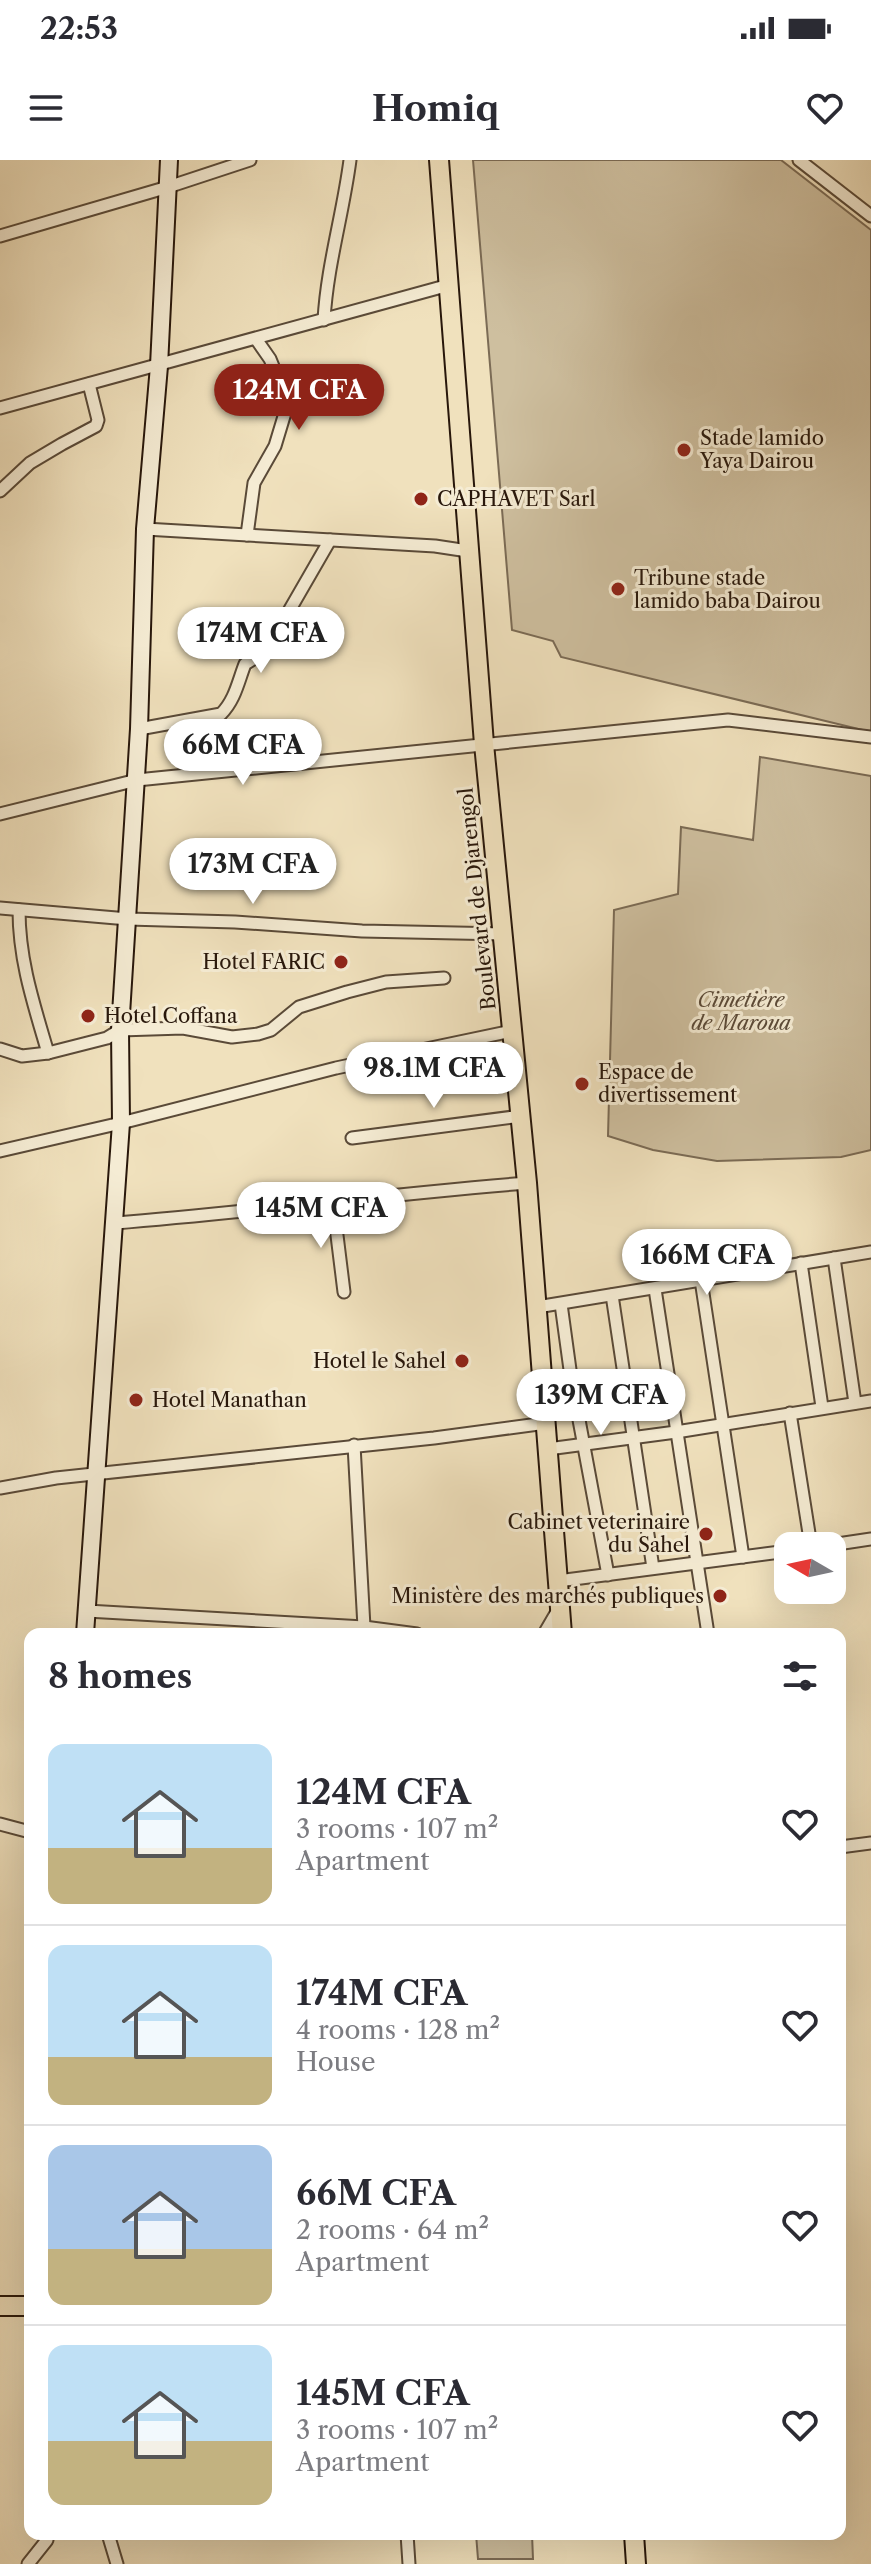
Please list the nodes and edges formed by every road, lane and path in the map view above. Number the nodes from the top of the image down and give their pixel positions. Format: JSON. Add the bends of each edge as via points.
{"nodes":[{"id":1,"x":169,"y":160,"type":"edge"},
{"id":2,"x":250,"y":160,"type":"edge"},
{"id":3,"x":350,"y":160,"type":"edge"},
{"id":4,"x":439,"y":160,"type":"edge"},
{"id":5,"x":799,"y":160,"type":"edge"},
{"id":6,"x":168,"y":187,"type":"junction"},
{"id":7,"x":871,"y":216,"type":"edge"},
{"id":8,"x":0,"y":236,"type":"edge"},
{"id":9,"x":449,"y":285,"type":"junction"},
{"id":10,"x":324,"y":320,"type":"junction"},
{"id":11,"x":256,"y":339,"type":"junction"},
{"id":12,"x":159,"y":366,"type":"junction"},
{"id":13,"x":89,"y":384,"type":"junction"},
{"id":14,"x":0,"y":408,"type":"edge"},
{"id":15,"x":0,"y":491,"type":"edge"},
{"id":16,"x":145,"y":529,"type":"junction"},
{"id":17,"x":247,"y":535,"type":"junction"},
{"id":18,"x":330,"y":540,"type":"junction"},
{"id":19,"x":468,"y":551,"type":"junction"},
{"id":20,"x":139,"y":729,"type":"junction"},
{"id":21,"x":871,"y":737,"type":"edge"},
{"id":22,"x":484,"y":744,"type":"junction"},
{"id":23,"x":137,"y":780,"type":"junction"},
{"id":24,"x":0,"y":814,"type":"edge"},
{"id":25,"x":0,"y":908,"type":"edge"},
{"id":26,"x":19,"y":910,"type":"junction"},
{"id":27,"x":128,"y":919,"type":"junction"},
{"id":28,"x":504,"y":934,"type":"junction"},
{"id":29,"x":444,"y":978,"type":"dead end"},
{"id":30,"x":120,"y":1030,"type":"junction"},
{"id":31,"x":512,"y":1031,"type":"junction"},
{"id":32,"x":0,"y":1049,"type":"edge"},
{"id":33,"x":48,"y":1053,"type":"junction"},
{"id":34,"x":521,"y":1116,"type":"junction"},
{"id":35,"x":121,"y":1123,"type":"junction"},
{"id":36,"x":352,"y":1138,"type":"dead end"},
{"id":37,"x":0,"y":1151,"type":"edge"},
{"id":38,"x":527,"y":1183,"type":"junction"},
{"id":39,"x":333,"y":1203,"type":"junction"},
{"id":40,"x":115,"y":1223,"type":"junction"},
{"id":41,"x":871,"y":1252,"type":"edge"},
{"id":42,"x":834,"y":1258,"type":"junction"},
{"id":43,"x":801,"y":1263,"type":"junction"},
{"id":44,"x":701,"y":1280,"type":"junction"},
{"id":45,"x":655,"y":1289,"type":"junction"},
{"id":46,"x":344,"y":1292,"type":"dead end"},
{"id":47,"x":612,"y":1295,"type":"junction"},
{"id":48,"x":561,"y":1304,"type":"junction"},
{"id":49,"x":537,"y":1307,"type":"junction"},
{"id":50,"x":871,"y":1401,"type":"edge"},
{"id":51,"x":855,"y":1403,"type":"junction"},
{"id":52,"x":822,"y":1407,"type":"junction"},
{"id":53,"x":790,"y":1413,"type":"junction"},
{"id":54,"x":546,"y":1423,"type":"junction"},
{"id":55,"x":722,"y":1425,"type":"junction"},
{"id":56,"x":676,"y":1432,"type":"junction"},
{"id":57,"x":633,"y":1438,"type":"junction"},
{"id":58,"x":354,"y":1445,"type":"junction"},
{"id":59,"x":585,"y":1445,"type":"junction"},
{"id":60,"x":548,"y":1449,"type":"junction"},
{"id":61,"x":95,"y":1474,"type":"junction"},
{"id":62,"x":0,"y":1488,"type":"edge"},
{"id":63,"x":809,"y":1532,"type":"edge"},
{"id":64,"x":871,"y":1539,"type":"edge"},
{"id":65,"x":846,"y":1543,"type":"edge"},
{"id":66,"x":774,"y":1553,"type":"edge"},
{"id":67,"x":743,"y":1557,"type":"junction"},
{"id":68,"x":696,"y":1563,"type":"junction"},
{"id":69,"x":653,"y":1568,"type":"junction"},
{"id":70,"x":608,"y":1575,"type":"junction"},
{"id":71,"x":558,"y":1581,"type":"junction"},
{"id":72,"x":560,"y":1608,"type":"junction"},
{"id":73,"x":87,"y":1611,"type":"junction"},
{"id":74,"x":277,"y":1622,"type":"junction"},
{"id":75,"x":364,"y":1627,"type":"junction"},
{"id":76,"x":86,"y":1628,"type":"edge"},
{"id":77,"x":280,"y":1628,"type":"edge"},
{"id":78,"x":372,"y":1628,"type":"edge"},
{"id":79,"x":548,"y":1628,"type":"edge"},
{"id":80,"x":562,"y":1628,"type":"edge"},
{"id":81,"x":707,"y":1628,"type":"edge"},
{"id":82,"x":0,"y":1824,"type":"edge"},
{"id":83,"x":24,"y":1830,"type":"edge"},
{"id":84,"x":871,"y":1843,"type":"edge"},
{"id":85,"x":846,"y":1846,"type":"edge"},
{"id":86,"x":0,"y":2306,"type":"edge"},
{"id":87,"x":24,"y":2306,"type":"edge"},
{"id":88,"x":47,"y":2540,"type":"dead end"},
{"id":89,"x":110,"y":2540,"type":"edge"},
{"id":90,"x":407,"y":2540,"type":"edge"},
{"id":91,"x":634,"y":2540,"type":"edge"},
{"id":92,"x":28,"y":2564,"type":"edge"},
{"id":93,"x":117,"y":2564,"type":"edge"},
{"id":94,"x":409,"y":2564,"type":"edge"},
{"id":95,"x":636,"y":2564,"type":"edge"}],
"edges":[{"from":1,"to":6,"type":"main road"},
{"from":2,"to":6,"type":"street"},
{"from":3,"to":10,"type":"street"},
{"from":4,"to":9,"type":"main road","name":"Boulevard de Djarengol"},
{"from":5,"to":7,"type":"street"},
{"from":6,"to":8,"type":"street"},
{"from":6,"to":12,"type":"main road"},
{"from":9,"to":10,"type":"street"},
{"from":9,"to":19,"type":"main road","name":"Boulevard de Djarengol"},
{"from":10,"to":11,"type":"street"},
{"from":11,"to":12,"type":"street"},
{"from":11,"to":17,"type":"street","via":[[288,403],[275,446],[254,483]]},
{"from":12,"to":13,"type":"street"},
{"from":12,"to":16,"type":"main road"},
{"from":13,"to":14,"type":"street"},
{"from":13,"to":15,"type":"street","via":[[96,426],[30,463]]},
{"from":16,"to":17,"type":"street"},
{"from":16,"to":20,"type":"main road"},
{"from":17,"to":18,"type":"street"},
{"from":18,"to":19,"type":"street"},
{"from":18,"to":20,"type":"street","via":[[266,651],[245,664],[235,695],[221,714]]},
{"from":19,"to":22,"type":"main road","name":"Boulevard de Djarengol"},
{"from":20,"to":23,"type":"main road"},
{"from":21,"to":22,"type":"street","via":[[728,720]]},
{"from":22,"to":23,"type":"street"},
{"from":22,"to":28,"type":"main road","name":"Boulevard de Djarengol"},
{"from":23,"to":24,"type":"street"},
{"from":23,"to":27,"type":"main road"},
{"from":25,"to":26,"type":"street"},
{"from":26,"to":27,"type":"street"},
{"from":26,"to":33,"type":"street","via":[[22,957]]},
{"from":27,"to":28,"type":"street"},
{"from":27,"to":30,"type":"main road"},
{"from":28,"to":31,"type":"main road","name":"Boulevard de Djarengol"},
{"from":29,"to":30,"type":"street","via":[[386,982],[347,992],[299,1007],[258,1034]]},
{"from":30,"to":33,"type":"street"},
{"from":30,"to":35,"type":"main road"},
{"from":31,"to":34,"type":"main road","name":"Boulevard de Djarengol"},
{"from":31,"to":35,"type":"street","via":[[336,1068]]},
{"from":32,"to":33,"type":"street","via":[[22,1056]]},
{"from":34,"to":36,"type":"street"},
{"from":34,"to":38,"type":"main road","name":"Boulevard de Djarengol"},
{"from":35,"to":37,"type":"street"},
{"from":35,"to":40,"type":"main road"},
{"from":38,"to":39,"type":"street"},
{"from":38,"to":49,"type":"main road","name":"Boulevard de Djarengol"},
{"from":39,"to":40,"type":"street"},
{"from":39,"to":46,"type":"street"},
{"from":40,"to":61,"type":"main road"},
{"from":41,"to":42,"type":"street"},
{"from":42,"to":43,"type":"street"},
{"from":42,"to":51,"type":"street"},
{"from":43,"to":44,"type":"street"},
{"from":43,"to":52,"type":"street"},
{"from":44,"to":45,"type":"street"},
{"from":44,"to":55,"type":"street"},
{"from":45,"to":47,"type":"street"},
{"from":45,"to":56,"type":"street"},
{"from":47,"to":48,"type":"street"},
{"from":47,"to":57,"type":"street"},
{"from":48,"to":49,"type":"street"},
{"from":48,"to":59,"type":"street"},
{"from":49,"to":54,"type":"main road","name":"Boulevard de Djarengol"},
{"from":50,"to":51,"type":"street"},
{"from":51,"to":52,"type":"street"},
{"from":52,"to":53,"type":"street"},
{"from":53,"to":55,"type":"street"},
{"from":53,"to":63,"type":"street"},
{"from":54,"to":58,"type":"street"},
{"from":54,"to":60,"type":"main road","name":"Boulevard de Djarengol"},
{"from":55,"to":56,"type":"street"},
{"from":55,"to":67,"type":"street"},
{"from":56,"to":57,"type":"street"},
{"from":56,"to":68,"type":"street"},
{"from":57,"to":59,"type":"street"},
{"from":57,"to":69,"type":"street"},
{"from":58,"to":61,"type":"street"},
{"from":58,"to":75,"type":"street"},
{"from":59,"to":60,"type":"street"},
{"from":59,"to":70,"type":"street"},
{"from":60,"to":71,"type":"main road","name":"Boulevard de Djarengol"},
{"from":61,"to":62,"type":"street"},
{"from":61,"to":73,"type":"main road"},
{"from":64,"to":65,"type":"street"},
{"from":66,"to":67,"type":"street"},
{"from":67,"to":68,"type":"street"},
{"from":68,"to":69,"type":"street"},
{"from":68,"to":81,"type":"street"},
{"from":69,"to":70,"type":"street"},
{"from":70,"to":71,"type":"street"},
{"from":71,"to":72,"type":"main road","name":"Boulevard de Djarengol"},
{"from":72,"to":79,"type":"street"},
{"from":72,"to":80,"type":"main road","name":"Boulevard de Djarengol"},
{"from":73,"to":74,"type":"street"},
{"from":73,"to":76,"type":"main road"},
{"from":74,"to":75,"type":"street"},
{"from":74,"to":77,"type":"street"},
{"from":75,"to":78,"type":"street"},
{"from":82,"to":83,"type":"street"},
{"from":84,"to":85,"type":"street"},
{"from":86,"to":87,"type":"main road"},
{"from":88,"to":92,"type":"street"},
{"from":89,"to":93,"type":"street"},
{"from":90,"to":94,"type":"street"},
{"from":91,"to":95,"type":"main road"}]}
